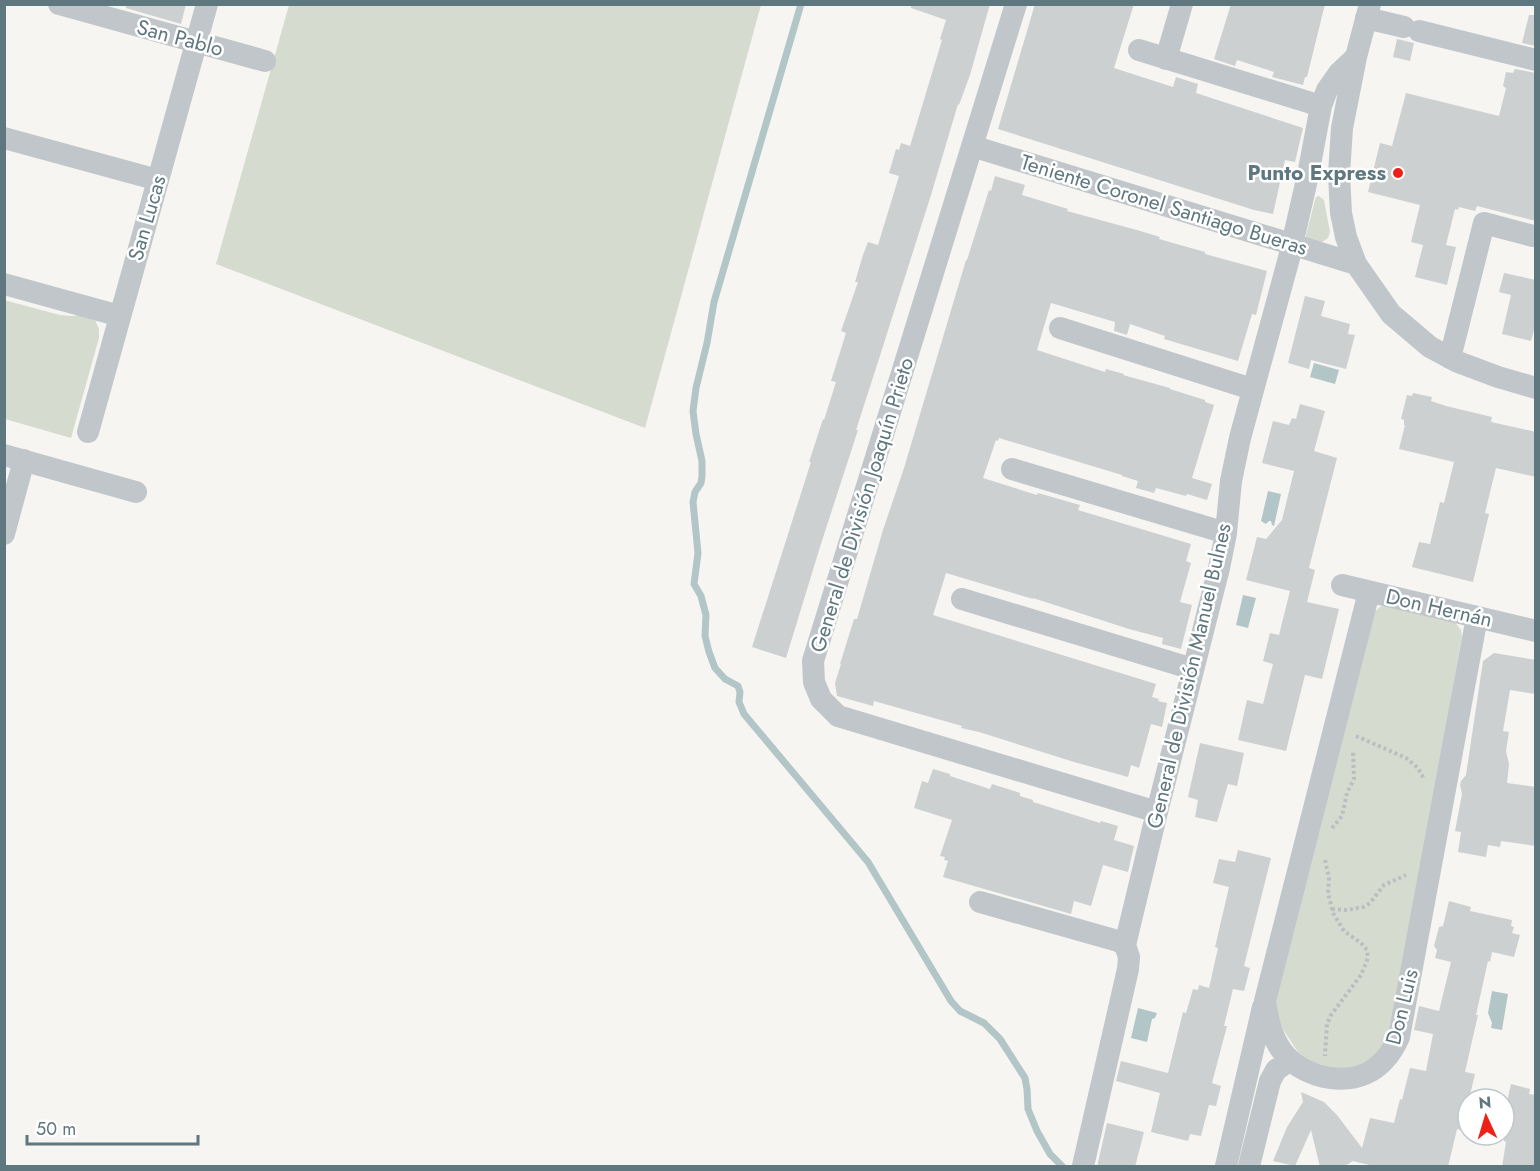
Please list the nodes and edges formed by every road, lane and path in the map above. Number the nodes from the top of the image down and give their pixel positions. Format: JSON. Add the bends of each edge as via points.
{"nodes":[{"id":1,"x":59,"y":4,"type":"edge"},
{"id":2,"x":207,"y":4,"type":"edge"},
{"id":3,"x":1016,"y":4,"type":"edge"},
{"id":4,"x":1182,"y":4,"type":"edge"},
{"id":5,"x":1368,"y":11,"type":"edge"},
{"id":6,"x":197,"y":42,"type":"junction"},
{"id":7,"x":1139,"y":50,"type":"dead end"},
{"id":8,"x":1356,"y":57,"type":"junction"},
{"id":9,"x":1166,"y":58,"type":"junction"},
{"id":10,"x":1536,"y":60,"type":"edge"},
{"id":11,"x":265,"y":61,"type":"dead end"},
{"id":12,"x":1321,"y":106,"type":"junction"},
{"id":13,"x":4,"y":138,"type":"edge"},
{"id":14,"x":972,"y":146,"type":"junction"},
{"id":15,"x":158,"y":180,"type":"junction"},
{"id":16,"x":1533,"y":236,"type":"dead end"},
{"id":17,"x":1292,"y":245,"type":"junction"},
{"id":18,"x":1356,"y":264,"type":"junction"},
{"id":19,"x":4,"y":284,"type":"edge"},
{"id":20,"x":120,"y":316,"type":"junction"},
{"id":21,"x":1060,"y":328,"type":"dead end"},
{"id":22,"x":1450,"y":358,"type":"junction"},
{"id":23,"x":1536,"y":388,"type":"edge"},
{"id":24,"x":1252,"y":389,"type":"junction"},
{"id":25,"x":88,"y":432,"type":"dead end"},
{"id":26,"x":14,"y":458,"type":"edge"},
{"id":27,"x":1012,"y":469,"type":"dead end"},
{"id":28,"x":136,"y":492,"type":"dead end"},
{"id":29,"x":1226,"y":533,"type":"junction"},
{"id":30,"x":4,"y":534,"type":"edge"},
{"id":31,"x":1342,"y":585,"type":"dead end"},
{"id":32,"x":1369,"y":592,"type":"junction"},
{"id":33,"x":962,"y":599,"type":"dead end"},
{"id":34,"x":1477,"y":617,"type":"junction"},
{"id":35,"x":1536,"y":631,"type":"edge"},
{"id":36,"x":1193,"y":669,"type":"junction"},
{"id":37,"x":1358,"y":726,"type":"dead end"},
{"id":38,"x":1353,"y":748,"type":"dead end"},
{"id":39,"x":1426,"y":783,"type":"dead end"},
{"id":40,"x":1157,"y":812,"type":"junction"},
{"id":41,"x":1328,"y":832,"type":"dead end"},
{"id":42,"x":1324,"y":854,"type":"dead end"},
{"id":43,"x":1410,"y":870,"type":"dead end"},
{"id":44,"x":980,"y":903,"type":"dead end"},
{"id":45,"x":1332,"y":909,"type":"junction"},
{"id":46,"x":1125,"y":945,"type":"junction"},
{"id":47,"x":1264,"y":1001,"type":"junction"},
{"id":48,"x":1326,"y":1058,"type":"dead end"},
{"id":49,"x":1290,"y":1060,"type":"junction"},
{"id":50,"x":1248,"y":1071,"type":"junction"},
{"id":51,"x":1265,"y":1097,"type":"junction"},
{"id":52,"x":1083,"y":1167,"type":"edge"},
{"id":53,"x":1226,"y":1167,"type":"edge"},
{"id":54,"x":1249,"y":1167,"type":"edge"}],
"edges":[{"from":1,"to":6,"type":"street","name":"San Pablo"},
{"from":2,"to":6,"type":"street","name":"San Lucas"},
{"from":3,"to":14,"type":"street","name":"General de División Joaquín Prieto"},
{"from":4,"to":9,"type":"street"},
{"from":5,"to":8,"type":"street"},
{"from":5,"to":10,"type":"street","via":[[1411,29]]},
{"from":6,"to":11,"type":"street","name":"San Pablo"},
{"from":6,"to":15,"type":"street","name":"San Lucas"},
{"from":7,"to":9,"type":"street"},
{"from":8,"to":12,"type":"street","name":"General de División Manuel Bulnes","via":[[1327,90]]},
{"from":8,"to":18,"type":"street","via":[[1342,128],[1339,174],[1341,213]]},
{"from":9,"to":12,"type":"street"},
{"from":12,"to":17,"type":"street","name":"General de División Manuel Bulnes"},
{"from":13,"to":15,"type":"street"},
{"from":14,"to":17,"type":"street","name":"Teniente Coronel Santiago Bueras"},
{"from":14,"to":40,"type":"street","name":"General de División Joaquín Prieto","via":[[813,661],[814,682],[821,699],[838,716]]},
{"from":15,"to":20,"type":"street","name":"San Lucas"},
{"from":16,"to":22,"type":"street","via":[[1484,223]]},
{"from":17,"to":18,"type":"street","name":"Teniente Coronel Santiago Bueras"},
{"from":17,"to":24,"type":"street","name":"General de División Manuel Bulnes"},
{"from":18,"to":22,"type":"street","via":[[1391,314],[1430,347]]},
{"from":19,"to":20,"type":"street"},
{"from":20,"to":25,"type":"street","name":"San Lucas"},
{"from":21,"to":24,"type":"street"},
{"from":22,"to":23,"type":"street"},
{"from":24,"to":29,"type":"street","name":"General de División Manuel Bulnes","via":[[1231,481]]},
{"from":26,"to":28,"type":"street"},
{"from":26,"to":30,"type":"street"},
{"from":27,"to":29,"type":"street"},
{"from":29,"to":36,"type":"street","name":"General de División Manuel Bulnes"},
{"from":31,"to":32,"type":"street","name":"Don Hernán"},
{"from":32,"to":34,"type":"street","name":"Don Hernán"},
{"from":32,"to":47,"type":"street","name":"Don Luis"},
{"from":33,"to":36,"type":"street"},
{"from":34,"to":35,"type":"street","name":"Don Hernán"},
{"from":34,"to":49,"type":"street","name":"Don Luis","via":[[1402,1027],[1394,1049],[1373,1069],[1342,1080],[1304,1070]]},
{"from":36,"to":40,"type":"street","name":"General de División Manuel Bulnes"},
{"from":37,"to":39,"type":"path","via":[[1355,738],[1406,758],[1418,768]]},
{"from":38,"to":41,"type":"path","via":[[1354,779],[1342,816]]},
{"from":40,"to":46,"type":"street","name":"General de División Manuel Bulnes"},
{"from":42,"to":45,"type":"path"},
{"from":43,"to":45,"type":"path","via":[[1384,885],[1363,907]]},
{"from":44,"to":46,"type":"street"},
{"from":45,"to":48,"type":"path","via":[[1344,931],[1367,950],[1368,958],[1361,975],[1327,1024]]},
{"from":46,"to":52,"type":"street","name":"General de División Manuel Bulnes","via":[[1128,969]]},
{"from":47,"to":49,"type":"street","name":"Don Luis","via":[[1275,1040]]},
{"from":47,"to":50,"type":"street"},
{"from":49,"to":51,"type":"street","via":[[1276,1070]]},
{"from":50,"to":51,"type":"street"},
{"from":50,"to":53,"type":"street"},
{"from":51,"to":54,"type":"street"}]}
